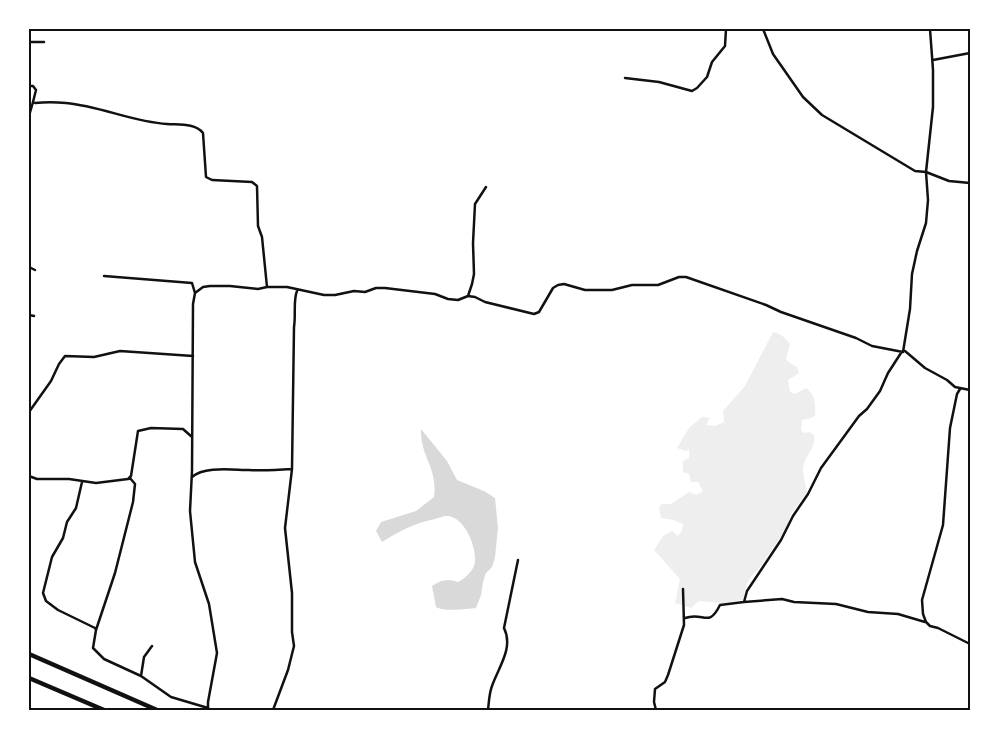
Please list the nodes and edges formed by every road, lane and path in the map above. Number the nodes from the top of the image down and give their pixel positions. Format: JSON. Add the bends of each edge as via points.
{"nodes":[{"id":1,"x":726,"y":29,"type":"edge"},
{"id":2,"x":763,"y":29,"type":"edge"},
{"id":3,"x":930,"y":29,"type":"edge"},
{"id":4,"x":29,"y":42,"type":"edge"},
{"id":5,"x":44,"y":42,"type":"dead end"},
{"id":6,"x":970,"y":53,"type":"edge"},
{"id":7,"x":933,"y":60,"type":"junction"},
{"id":8,"x":625,"y":78,"type":"dead end"},
{"id":9,"x":29,"y":86,"type":"edge"},
{"id":10,"x":33,"y":102,"type":"junction"},
{"id":11,"x":29,"y":116,"type":"edge"},
{"id":12,"x":926,"y":172,"type":"junction"},
{"id":13,"x":970,"y":183,"type":"edge"},
{"id":14,"x":486,"y":187,"type":"dead end"},
{"id":15,"x":29,"y":267,"type":"edge"},
{"id":16,"x":35,"y":270,"type":"dead end"},
{"id":17,"x":104,"y":276,"type":"dead end"},
{"id":18,"x":266,"y":288,"type":"junction"},
{"id":19,"x":297,"y":291,"type":"junction"},
{"id":20,"x":195,"y":292,"type":"junction"},
{"id":21,"x":468,"y":296,"type":"junction"},
{"id":22,"x":29,"y":315,"type":"edge"},
{"id":23,"x":34,"y":316,"type":"dead end"},
{"id":24,"x":904,"y":351,"type":"junction"},
{"id":25,"x":901,"y":353,"type":"junction"},
{"id":26,"x":193,"y":356,"type":"junction"},
{"id":27,"x":960,"y":389,"type":"junction"},
{"id":28,"x":970,"y":390,"type":"edge"},
{"id":29,"x":29,"y":412,"type":"edge"},
{"id":30,"x":192,"y":437,"type":"junction"},
{"id":31,"x":292,"y":469,"type":"junction"},
{"id":32,"x":29,"y":476,"type":"edge"},
{"id":33,"x":191,"y":477,"type":"junction"},
{"id":34,"x":130,"y":478,"type":"junction"},
{"id":35,"x":82,"y":482,"type":"junction"},
{"id":36,"x":518,"y":560,"type":"dead end"},
{"id":37,"x":683,"y":589,"type":"dead end"},
{"id":38,"x":744,"y":602,"type":"junction"},
{"id":39,"x":685,"y":618,"type":"junction"},
{"id":40,"x":926,"y":622,"type":"junction"},
{"id":41,"x":96,"y":630,"type":"junction"},
{"id":42,"x":970,"y":644,"type":"edge"},
{"id":43,"x":152,"y":646,"type":"dead end"},
{"id":44,"x":29,"y":654,"type":"edge"},
{"id":45,"x":141,"y":676,"type":"junction"},
{"id":46,"x":29,"y":678,"type":"edge"},
{"id":47,"x":208,"y":708,"type":"junction"},
{"id":48,"x":104,"y":710,"type":"edge"},
{"id":49,"x":157,"y":710,"type":"edge"},
{"id":50,"x":212,"y":710,"type":"edge"},
{"id":51,"x":272,"y":710,"type":"edge"},
{"id":52,"x":488,"y":710,"type":"edge"},
{"id":53,"x":656,"y":710,"type":"edge"}],
"edges":[{"from":1,"to":8,"type":"street","via":[[725,46],[712,62],[707,77],[692,91],[659,82]]},
{"from":2,"to":12,"type":"street","via":[[773,54],[803,96],[822,115],[915,171]]},
{"from":3,"to":7,"type":"street"},
{"from":4,"to":5,"type":"street"},
{"from":6,"to":7,"type":"street"},
{"from":7,"to":12,"type":"street","via":[[933,106]]},
{"from":9,"to":10,"type":"street","via":[[36,90]]},
{"from":10,"to":11,"type":"street"},
{"from":10,"to":18,"type":"street","via":[[78,104],[162,124],[199,128],[203,133],[206,177],[252,182],[257,186],[258,226],[262,237]]},
{"from":12,"to":13,"type":"street","via":[[949,181]]},
{"from":12,"to":24,"type":"street","via":[[926,223],[912,274]]},
{"from":14,"to":21,"type":"street","via":[[475,204],[474,274]]},
{"from":15,"to":16,"type":"street"},
{"from":17,"to":20,"type":"street","via":[[192,282]]},
{"from":18,"to":19,"type":"street"},
{"from":18,"to":20,"type":"street","via":[[210,286]]},
{"from":19,"to":21,"type":"street","via":[[335,296],[385,288],[458,300]]},
{"from":19,"to":31,"type":"street"},
{"from":20,"to":26,"type":"street"},
{"from":21,"to":25,"type":"street","via":[[534,314],[539,312],[558,284],[585,290],[618,290],[632,285],[658,285],[686,277],[872,346]]},
{"from":22,"to":23,"type":"street"},
{"from":24,"to":25,"type":"street"},
{"from":24,"to":27,"type":"street"},
{"from":25,"to":38,"type":"street","via":[[880,392],[821,468],[781,540],[746,591]]},
{"from":26,"to":29,"type":"street","via":[[120,351],[94,357],[65,356]]},
{"from":26,"to":30,"type":"street"},
{"from":27,"to":28,"type":"street"},
{"from":27,"to":40,"type":"street","via":[[950,428],[941,534],[922,600]]},
{"from":30,"to":33,"type":"street"},
{"from":30,"to":34,"type":"street","via":[[183,429],[138,431]]},
{"from":31,"to":33,"type":"street","via":[[228,469],[198,472]]},
{"from":31,"to":51,"type":"street","via":[[285,528],[294,646]]},
{"from":32,"to":35,"type":"street"},
{"from":33,"to":47,"type":"street","via":[[190,511],[195,562],[209,604],[217,653]]},
{"from":34,"to":35,"type":"street"},
{"from":34,"to":41,"type":"street","via":[[135,484],[134,502],[116,573]]},
{"from":35,"to":41,"type":"street","via":[[76,508],[52,557],[43,593],[46,601],[58,610]]},
{"from":36,"to":52,"type":"street","via":[[504,628],[507,633],[504,660],[492,686]]},
{"from":37,"to":39,"type":"street"},
{"from":38,"to":39,"type":"street","via":[[720,605],[715,615],[709,618],[692,615]]},
{"from":38,"to":40,"type":"street","via":[[782,600],[836,604]]},
{"from":39,"to":53,"type":"street","via":[[668,675],[656,689]]},
{"from":40,"to":42,"type":"street"},
{"from":41,"to":45,"type":"street","via":[[94,648],[99,655]]},
{"from":43,"to":45,"type":"street","via":[[144,657]]},
{"from":44,"to":49,"type":"highway"},
{"from":45,"to":47,"type":"street","via":[[171,698]]},
{"from":46,"to":48,"type":"highway"},
{"from":47,"to":50,"type":"street"}]}
